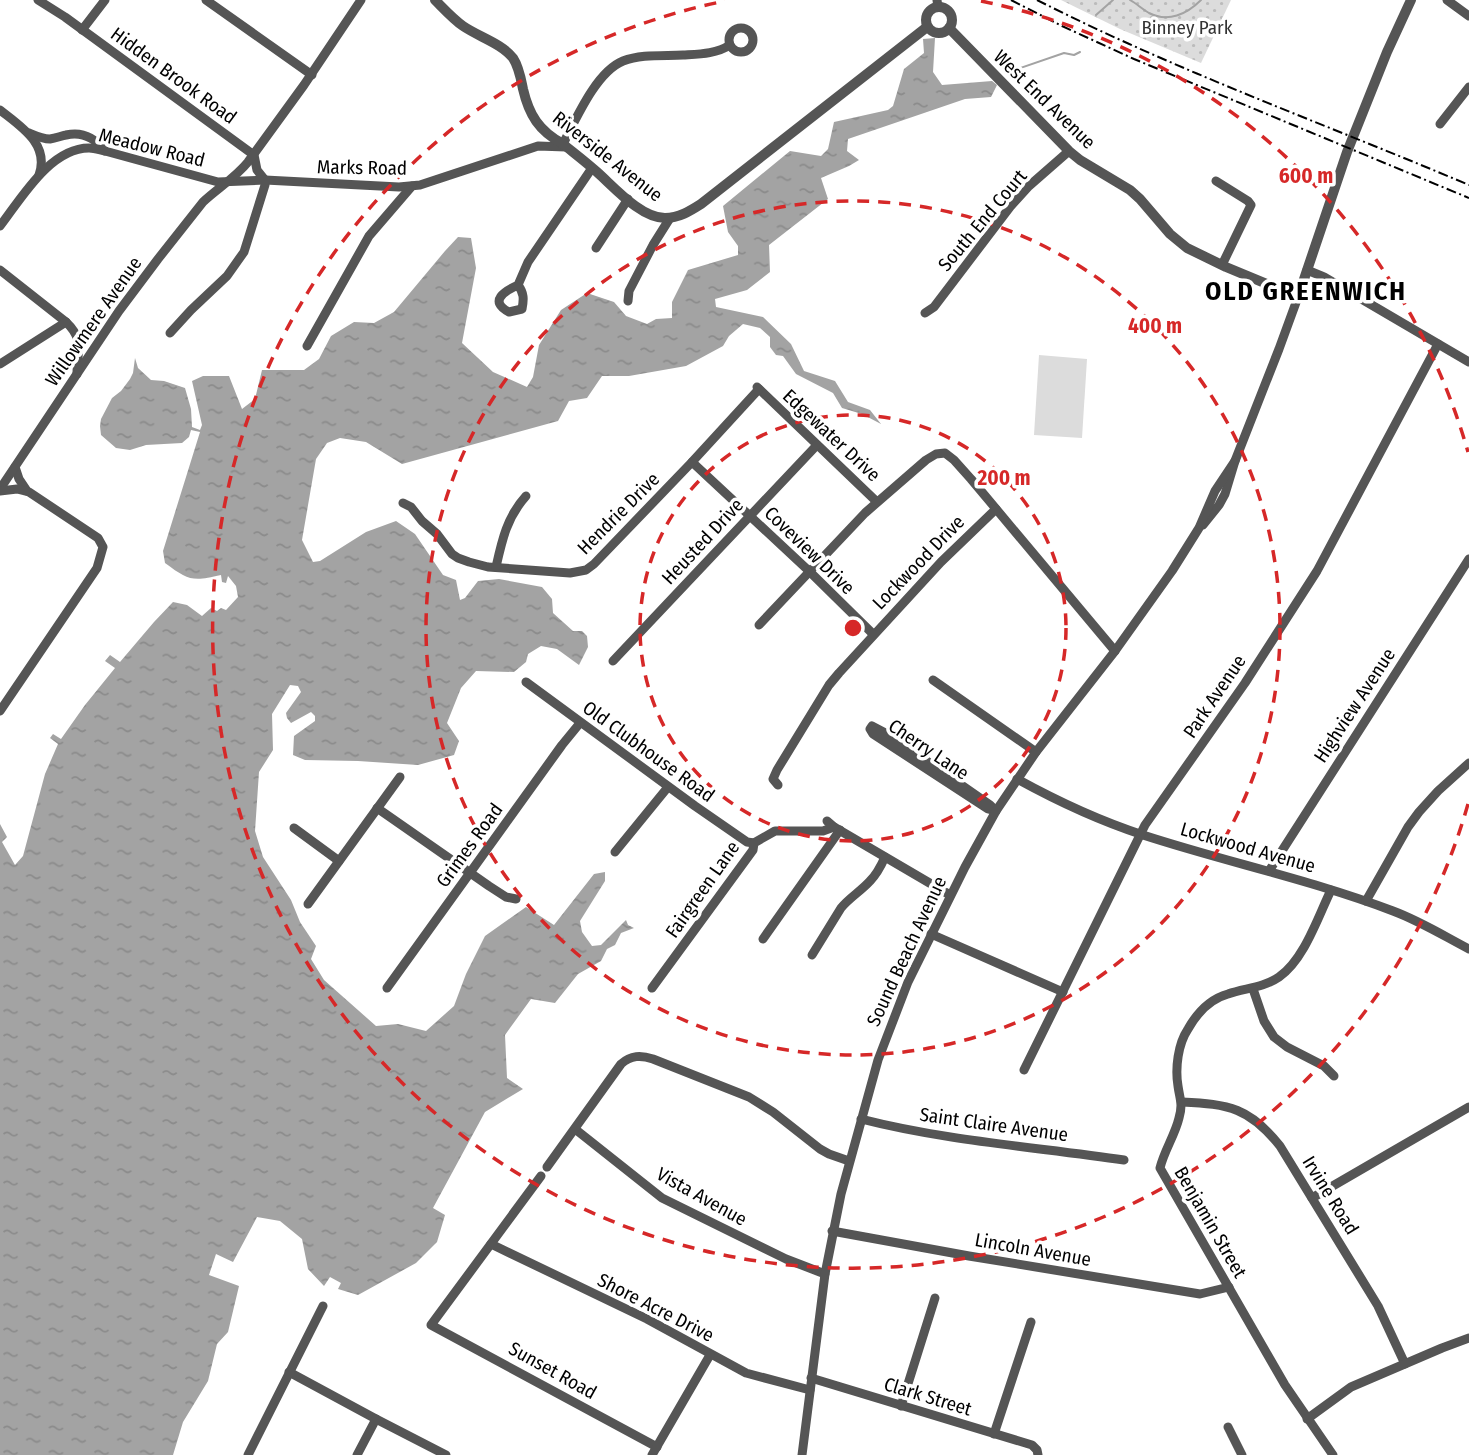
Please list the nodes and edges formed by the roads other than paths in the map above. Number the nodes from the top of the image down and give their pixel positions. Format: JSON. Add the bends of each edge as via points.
{"nodes":[{"id":1,"x":38,"y":0,"type":"edge"},
{"id":2,"x":105,"y":0,"type":"edge"},
{"id":3,"x":206,"y":0,"type":"edge"},
{"id":4,"x":361,"y":0,"type":"edge"},
{"id":5,"x":435,"y":0,"type":"edge"},
{"id":6,"x":1411,"y":0,"type":"edge"},
{"id":7,"x":1447,"y":0,"type":"edge"},
{"id":8,"x":937,"y":3,"type":"edge"},
{"id":9,"x":1469,"y":16,"type":"edge"},
{"id":10,"x":927,"y":27,"type":"junction"},
{"id":11,"x":949,"y":28,"type":"junction"},
{"id":12,"x":82,"y":30,"type":"junction"},
{"id":13,"x":730,"y":45,"type":"dead end"},
{"id":14,"x":312,"y":75,"type":"junction"},
{"id":15,"x":1469,"y":87,"type":"edge"},
{"id":16,"x":0,"y":110,"type":"edge"},
{"id":17,"x":1440,"y":124,"type":"dead end"},
{"id":18,"x":540,"y":128,"type":"junction"},
{"id":19,"x":29,"y":133,"type":"junction"},
{"id":20,"x":538,"y":146,"type":"junction"},
{"id":21,"x":565,"y":146,"type":"junction"},
{"id":22,"x":105,"y":151,"type":"junction"},
{"id":23,"x":1069,"y":151,"type":"junction"},
{"id":24,"x":254,"y":155,"type":"junction"},
{"id":25,"x":592,"y":168,"type":"junction"},
{"id":26,"x":38,"y":176,"type":"junction"},
{"id":27,"x":265,"y":180,"type":"junction"},
{"id":28,"x":1216,"y":181,"type":"dead end"},
{"id":29,"x":227,"y":183,"type":"junction"},
{"id":30,"x":412,"y":186,"type":"junction"},
{"id":31,"x":628,"y":200,"type":"junction"},
{"id":32,"x":670,"y":218,"type":"junction"},
{"id":33,"x":0,"y":226,"type":"edge"},
{"id":34,"x":596,"y":248,"type":"dead end"},
{"id":35,"x":1222,"y":265,"type":"junction"},
{"id":36,"x":0,"y":270,"type":"edge"},
{"id":37,"x":1307,"y":270,"type":"junction"},
{"id":38,"x":518,"y":285,"type":"dead end"},
{"id":39,"x":1298,"y":297,"type":"junction"},
{"id":40,"x":628,"y":301,"type":"dead end"},
{"id":41,"x":925,"y":313,"type":"dead end"},
{"id":42,"x":66,"y":322,"type":"junction"},
{"id":43,"x":170,"y":332,"type":"dead end"},
{"id":44,"x":1438,"y":344,"type":"junction"},
{"id":45,"x":307,"y":346,"type":"dead end"},
{"id":46,"x":1469,"y":362,"type":"edge"},
{"id":47,"x":0,"y":364,"type":"edge"},
{"id":48,"x":77,"y":374,"type":"junction"},
{"id":49,"x":757,"y":387,"type":"joint"},
{"id":50,"x":817,"y":445,"type":"junction"},
{"id":51,"x":692,"y":462,"type":"junction"},
{"id":52,"x":15,"y":467,"type":"junction"},
{"id":53,"x":0,"y":490,"type":"edge"},
{"id":54,"x":29,"y":492,"type":"junction"},
{"id":55,"x":526,"y":496,"type":"dead end"},
{"id":56,"x":877,"y":502,"type":"junction"},
{"id":57,"x":403,"y":503,"type":"dead end"},
{"id":58,"x":996,"y":509,"type":"junction"},
{"id":59,"x":750,"y":516,"type":"junction"},
{"id":60,"x":1469,"y":559,"type":"edge"},
{"id":61,"x":496,"y":568,"type":"junction"},
{"id":62,"x":809,"y":571,"type":"junction"},
{"id":63,"x":759,"y":625,"type":"dead end"},
{"id":64,"x":873,"y":634,"type":"junction"},
{"id":65,"x":1115,"y":650,"type":"junction"},
{"id":66,"x":613,"y":661,"type":"dead end"},
{"id":67,"x":933,"y":680,"type":"dead end"},
{"id":68,"x":526,"y":682,"type":"dead end"},
{"id":69,"x":0,"y":711,"type":"edge"},
{"id":70,"x":580,"y":723,"type":"junction"},
{"id":71,"x":1036,"y":752,"type":"junction"},
{"id":72,"x":1469,"y":763,"type":"edge"},
{"id":73,"x":400,"y":777,"type":"dead end"},
{"id":74,"x":1017,"y":779,"type":"junction"},
{"id":75,"x":776,"y":782,"type":"dead end"},
{"id":76,"x":668,"y":787,"type":"junction"},
{"id":77,"x":377,"y":808,"type":"junction"},
{"id":78,"x":996,"y":811,"type":"junction"},
{"id":79,"x":834,"y":826,"type":"junction"},
{"id":80,"x":295,"y":828,"type":"dead end"},
{"id":81,"x":1140,"y":834,"type":"junction"},
{"id":82,"x":754,"y":844,"type":"junction"},
{"id":83,"x":615,"y":852,"type":"dead end"},
{"id":84,"x":885,"y":858,"type":"junction"},
{"id":85,"x":339,"y":861,"type":"junction"},
{"id":86,"x":1269,"y":871,"type":"junction"},
{"id":87,"x":470,"y":873,"type":"junction"},
{"id":88,"x":1331,"y":890,"type":"junction"},
{"id":89,"x":950,"y":895,"type":"junction"},
{"id":90,"x":516,"y":899,"type":"dead end"},
{"id":91,"x":1366,"y":901,"type":"junction"},
{"id":92,"x":308,"y":904,"type":"dead end"},
{"id":93,"x":931,"y":934,"type":"junction"},
{"id":94,"x":763,"y":939,"type":"dead end"},
{"id":95,"x":1469,"y":949,"type":"edge"},
{"id":96,"x":812,"y":955,"type":"dead end"},
{"id":97,"x":387,"y":988,"type":"dead end"},
{"id":98,"x":652,"y":988,"type":"dead end"},
{"id":99,"x":1253,"y":989,"type":"junction"},
{"id":100,"x":1063,"y":992,"type":"junction"},
{"id":101,"x":1024,"y":1070,"type":"dead end"},
{"id":102,"x":1334,"y":1076,"type":"dead end"},
{"id":103,"x":1182,"y":1102,"type":"junction"},
{"id":104,"x":1469,"y":1107,"type":"edge"},
{"id":105,"x":861,"y":1119,"type":"junction"},
{"id":106,"x":575,"y":1129,"type":"junction"},
{"id":107,"x":1124,"y":1160,"type":"dead end"},
{"id":108,"x":849,"y":1161,"type":"junction"},
{"id":109,"x":547,"y":1167,"type":"dead end"},
{"id":110,"x":541,"y":1176,"type":"dead end"},
{"id":111,"x":1312,"y":1198,"type":"junction"},
{"id":112,"x":832,"y":1231,"type":"junction"},
{"id":113,"x":491,"y":1244,"type":"junction"},
{"id":114,"x":825,"y":1274,"type":"junction"},
{"id":115,"x":1228,"y":1287,"type":"junction"},
{"id":116,"x":935,"y":1298,"type":"dead end"},
{"id":117,"x":323,"y":1306,"type":"dead end"},
{"id":118,"x":1031,"y":1322,"type":"dead end"},
{"id":119,"x":1469,"y":1338,"type":"edge"},
{"id":120,"x":710,"y":1355,"type":"junction"},
{"id":121,"x":1405,"y":1364,"type":"junction"},
{"id":122,"x":289,"y":1372,"type":"junction"},
{"id":123,"x":811,"y":1378,"type":"junction"},
{"id":124,"x":810,"y":1390,"type":"junction"},
{"id":125,"x":901,"y":1406,"type":"junction"},
{"id":126,"x":376,"y":1419,"type":"junction"},
{"id":127,"x":1307,"y":1419,"type":"junction"},
{"id":128,"x":1228,"y":1427,"type":"dead end"},
{"id":129,"x":994,"y":1434,"type":"junction"},
{"id":130,"x":654,"y":1451,"type":"edge"},
{"id":131,"x":1036,"y":1451,"type":"edge"},
{"id":132,"x":248,"y":1455,"type":"edge"},
{"id":133,"x":357,"y":1455,"type":"edge"},
{"id":134,"x":446,"y":1455,"type":"edge"},
{"id":135,"x":802,"y":1455,"type":"edge"},
{"id":136,"x":1242,"y":1455,"type":"edge"},
{"id":137,"x":1333,"y":1455,"type":"edge"}],
"edges":[{"from":1,"to":12,"type":"street","name":"Hidden Brook Road"},
{"from":2,"to":12,"type":"street"},
{"from":3,"to":14,"type":"street"},
{"from":4,"to":14,"type":"street","name":"Meadow Road"},
{"from":5,"to":18,"type":"street","name":"Riverside Avenue","via":[[462,26],[510,55]]},
{"from":6,"to":37,"type":"street","name":"Sound Beach Avenue","via":[[1347,152]]},
{"from":7,"to":9,"type":"street"},
{"from":8,"to":10,"type":"street","via":[[928,12]]},
{"from":8,"to":11,"type":"street","via":[[951,15]]},
{"from":10,"to":11,"type":"street","via":[[938,33]]},
{"from":10,"to":32,"type":"street","name":"Riverside Avenue","via":[[695,208]]},
{"from":11,"to":23,"type":"street","name":"West End Avenue"},
{"from":12,"to":24,"type":"street","name":"Hidden Brook Road"},
{"from":13,"to":21,"type":"street","via":[[716,52],[621,62],[584,104]]},
{"from":14,"to":24,"type":"street","name":"Meadow Road"},
{"from":15,"to":17,"type":"street"},
{"from":16,"to":19,"type":"street"},
{"from":18,"to":20,"type":"street"},
{"from":18,"to":21,"type":"street","name":"Riverside Avenue"},
{"from":19,"to":22,"type":"street","via":[[49,139],[78,134],[92,138]]},
{"from":19,"to":26,"type":"street","via":[[39,153]]},
{"from":20,"to":21,"type":"street","name":"Marks Road"},
{"from":20,"to":30,"type":"street","name":"Marks Road"},
{"from":21,"to":25,"type":"street","name":"Riverside Avenue"},
{"from":22,"to":26,"type":"street","name":"Meadow Road","via":[[89,148],[64,155]]},
{"from":22,"to":29,"type":"street","name":"Meadow Road"},
{"from":23,"to":35,"type":"street","name":"West End Avenue","via":[[1130,190],[1181,244]]},
{"from":23,"to":41,"type":"street","name":"South End Court","via":[[1019,197]]},
{"from":24,"to":27,"type":"street"},
{"from":24,"to":29,"type":"street","name":"Meadow Road"},
{"from":25,"to":31,"type":"street","name":"Riverside Avenue"},
{"from":25,"to":38,"type":"street","via":[[528,262]]},
{"from":26,"to":33,"type":"street","name":"Meadow Road"},
{"from":27,"to":29,"type":"street","name":"Marks Road"},
{"from":27,"to":30,"type":"street","name":"Marks Road"},
{"from":27,"to":43,"type":"street","via":[[244,252],[218,286]]},
{"from":28,"to":35,"type":"street","via":[[1251,205]]},
{"from":29,"to":48,"type":"street","name":"Willowmere Avenue","via":[[181,228]]},
{"from":30,"to":45,"type":"street","via":[[369,236]]},
{"from":31,"to":32,"type":"street","name":"Riverside Avenue","via":[[653,216]]},
{"from":31,"to":34,"type":"street"},
{"from":32,"to":40,"type":"street","via":[[629,291]]},
{"from":35,"to":39,"type":"street","name":"West End Avenue"},
{"from":36,"to":42,"type":"street"},
{"from":37,"to":39,"type":"street","name":"Sound Beach Avenue"},
{"from":37,"to":44,"type":"street"},
{"from":39,"to":65,"type":"street","name":"Sound Beach Avenue","via":[[1235,461],[1206,522]]},
{"from":42,"to":47,"type":"street"},
{"from":42,"to":48,"type":"street","via":[[79,340]]},
{"from":44,"to":46,"type":"street"},
{"from":44,"to":81,"type":"street","name":"Park Avenue","via":[[1317,571]]},
{"from":48,"to":52,"type":"street","name":"Willowmere Avenue"},
{"from":49,"to":50,"type":"street","name":"Edgewater Drive"},
{"from":49,"to":51,"type":"street","name":"Hendrie Drive"},
{"from":50,"to":56,"type":"street","name":"Edgewater Drive"},
{"from":50,"to":59,"type":"street","name":"Heusted Drive"},
{"from":51,"to":59,"type":"street","name":"Coveview Drive"},
{"from":51,"to":61,"type":"street","name":"Hendrie Drive","via":[[586,570]]},
{"from":52,"to":53,"type":"street","name":"Willowmere Avenue"},
{"from":52,"to":54,"type":"street"},
{"from":53,"to":54,"type":"street"},
{"from":54,"to":69,"type":"street","via":[[98,538],[103,547],[97,568]]},
{"from":55,"to":61,"type":"street","via":[[507,524]]},
{"from":56,"to":58,"type":"street","name":"Edgewater Drive","via":[[926,460],[945,453]]},
{"from":56,"to":62,"type":"street"},
{"from":57,"to":61,"type":"street","name":"Hendrie Drive","via":[[452,554]]},
{"from":58,"to":64,"type":"street","name":"Lockwood Drive"},
{"from":58,"to":65,"type":"street","name":"Edgewater Drive"},
{"from":59,"to":62,"type":"street","name":"Coveview Drive"},
{"from":59,"to":66,"type":"street","name":"Heusted Drive"},
{"from":60,"to":86,"type":"street","name":"Highview Avenue"},
{"from":62,"to":63,"type":"street"},
{"from":62,"to":64,"type":"street","name":"Coveview Drive"},
{"from":64,"to":75,"type":"street","name":"Lockwood Drive","via":[[829,685],[777,770]]},
{"from":65,"to":71,"type":"street","name":"Sound Beach Avenue"},
{"from":67,"to":71,"type":"street"},
{"from":68,"to":70,"type":"street","name":"Old Clubhouse Road"},
{"from":70,"to":76,"type":"street","name":"Old Clubhouse Road"},
{"from":70,"to":87,"type":"street","name":"Grimes Road"},
{"from":71,"to":74,"type":"street","name":"Sound Beach Avenue"},
{"from":72,"to":91,"type":"street","via":[[1419,812]]},
{"from":73,"to":77,"type":"street"},
{"from":74,"to":78,"type":"street","name":"Sound Beach Avenue"},
{"from":74,"to":81,"type":"street","name":"Lockwood Avenue","via":[[1062,803]]},
{"from":76,"to":82,"type":"street","name":"Old Clubhouse Road"},
{"from":76,"to":83,"type":"street"},
{"from":77,"to":85,"type":"street"},
{"from":77,"to":87,"type":"street"},
{"from":78,"to":78,"type":"street","name":"Cherry Lane","via":[[891,736],[870,727],[873,733]]},
{"from":78,"to":89,"type":"street","name":"Sound Beach Avenue"},
{"from":79,"to":82,"type":"street","name":"Fairgreen Lane","via":[[823,831],[775,831]]},
{"from":79,"to":84,"type":"street"},
{"from":79,"to":94,"type":"street"},
{"from":80,"to":85,"type":"street"},
{"from":81,"to":86,"type":"street","name":"Lockwood Avenue"},
{"from":81,"to":100,"type":"street","name":"Park Avenue"},
{"from":82,"to":98,"type":"street","name":"Fairgreen Lane"},
{"from":84,"to":89,"type":"street"},
{"from":84,"to":96,"type":"street","via":[[869,883],[841,908]]},
{"from":85,"to":92,"type":"street"},
{"from":86,"to":88,"type":"street","name":"Lockwood Avenue"},
{"from":87,"to":90,"type":"street"},
{"from":87,"to":97,"type":"street","name":"Grimes Road"},
{"from":88,"to":91,"type":"street","name":"Lockwood Avenue"},
{"from":88,"to":99,"type":"street","name":"Benjamin Street","via":[[1293,964],[1277,979]]},
{"from":89,"to":93,"type":"street","name":"Sound Beach Avenue"},
{"from":91,"to":95,"type":"street","name":"Lockwood Avenue","via":[[1419,921]]},
{"from":93,"to":100,"type":"street"},
{"from":93,"to":105,"type":"street","name":"Sound Beach Avenue","via":[[878,1060]]},
{"from":99,"to":102,"type":"street","via":[[1274,1037]]},
{"from":99,"to":103,"type":"street","name":"Benjamin Street","via":[[1206,1005],[1186,1031],[1178,1065]]},
{"from":100,"to":101,"type":"street","name":"Park Avenue"},
{"from":103,"to":111,"type":"street","name":"Irvine Road","via":[[1223,1105],[1260,1123]]},
{"from":103,"to":115,"type":"street","name":"Benjamin Street","via":[[1160,1168]]},
{"from":104,"to":111,"type":"street"},
{"from":105,"to":107,"type":"street","name":"Saint Claire Avenue","via":[[918,1132]]},
{"from":105,"to":108,"type":"street","name":"Sound Beach Avenue"},
{"from":106,"to":108,"type":"street","via":[[621,1064],[644,1056],[749,1097],[820,1149]]},
{"from":106,"to":109,"type":"street"},
{"from":106,"to":114,"type":"street","name":"Vista Avenue","via":[[663,1198]]},
{"from":108,"to":112,"type":"street","name":"Sound Beach Avenue"},
{"from":110,"to":113,"type":"street"},
{"from":111,"to":121,"type":"street","name":"Irvine Road","via":[[1378,1306]]},
{"from":112,"to":114,"type":"street","name":"Sound Beach Avenue"},
{"from":112,"to":115,"type":"street","name":"Lincoln Avenue","via":[[1200,1294]]},
{"from":113,"to":120,"type":"street","name":"Shore Acre Drive","via":[[683,1337]]},
{"from":113,"to":130,"type":"street","name":"Sunset Road","via":[[431,1325]]},
{"from":114,"to":123,"type":"street","name":"Sound Beach Avenue"},
{"from":115,"to":127,"type":"street","name":"Benjamin Street"},
{"from":116,"to":125,"type":"street"},
{"from":117,"to":122,"type":"street"},
{"from":118,"to":129,"type":"street"},
{"from":119,"to":121,"type":"street"},
{"from":120,"to":124,"type":"street","name":"Shore Acre Drive","via":[[746,1373]]},
{"from":120,"to":130,"type":"street"},
{"from":121,"to":127,"type":"street","via":[[1351,1387]]},
{"from":122,"to":126,"type":"street"},
{"from":122,"to":132,"type":"street"},
{"from":123,"to":124,"type":"street","name":"Sound Beach Avenue"},
{"from":123,"to":125,"type":"street","name":"Clark Street"},
{"from":124,"to":135,"type":"street","name":"Sound Beach Avenue"},
{"from":125,"to":129,"type":"street","name":"Clark Street"},
{"from":126,"to":133,"type":"street"},
{"from":126,"to":134,"type":"street"},
{"from":127,"to":137,"type":"street","name":"Benjamin Street"},
{"from":128,"to":136,"type":"street"},
{"from":129,"to":131,"type":"street","name":"Clark Street"}]}
